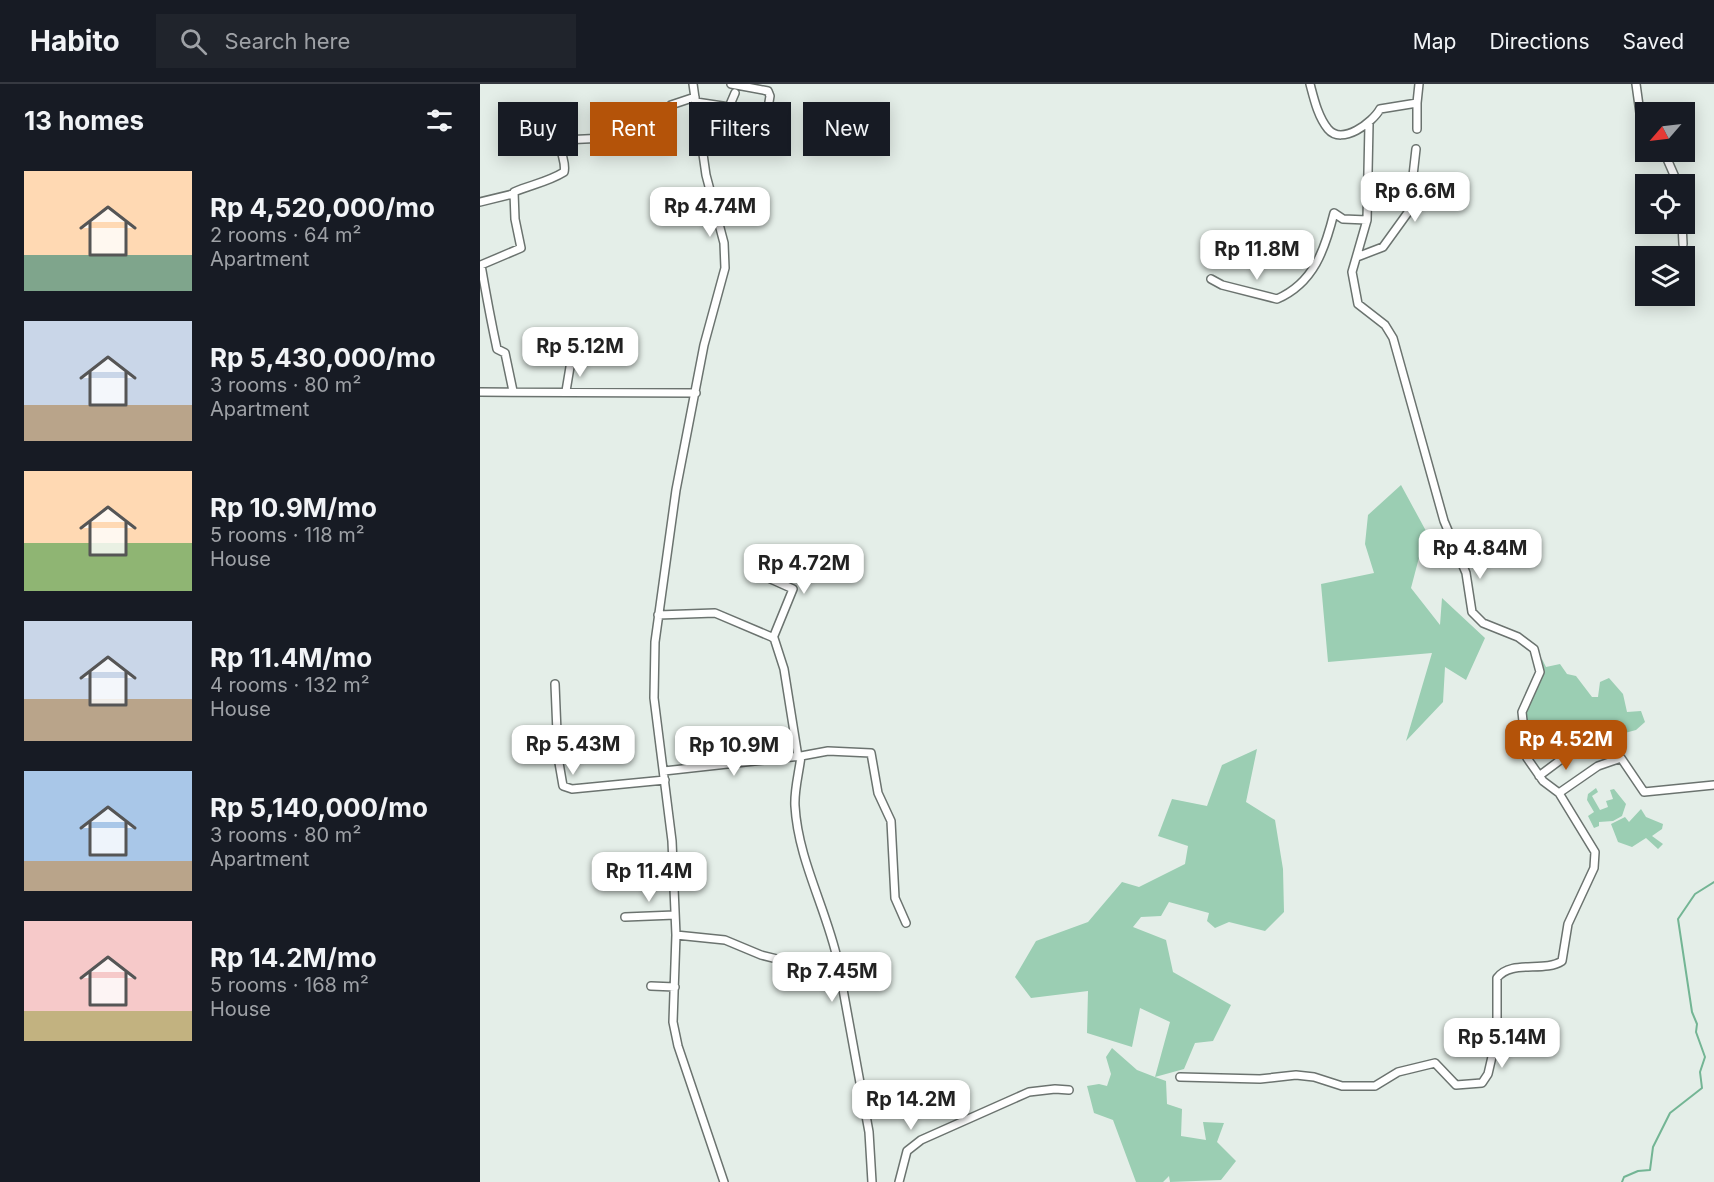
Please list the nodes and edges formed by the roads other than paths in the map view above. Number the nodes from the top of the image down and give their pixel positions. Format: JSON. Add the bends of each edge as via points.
{"nodes":[{"id":1,"x":693,"y":84,"type":"edge"},
{"id":2,"x":731,"y":84,"type":"edge"},
{"id":3,"x":1310,"y":84,"type":"edge"},
{"id":4,"x":1419,"y":84,"type":"edge"},
{"id":5,"x":1636,"y":84,"type":"edge"},
{"id":6,"x":735,"y":93,"type":"dead end"},
{"id":7,"x":695,"y":100,"type":"junction"},
{"id":8,"x":769,"y":102,"type":"edge"},
{"id":9,"x":1638,"y":102,"type":"edge"},
{"id":10,"x":1417,"y":103,"type":"junction"},
{"id":11,"x":1369,"y":124,"type":"junction"},
{"id":12,"x":1417,"y":129,"type":"dead end"},
{"id":13,"x":1416,"y":149,"type":"dead end"},
{"id":14,"x":513,"y":194,"type":"junction"},
{"id":15,"x":480,"y":202,"type":"edge"},
{"id":16,"x":1367,"y":220,"type":"junction"},
{"id":17,"x":1682,"y":234,"type":"edge"},
{"id":18,"x":1683,"y":244,"type":"dead end"},
{"id":19,"x":1357,"y":257,"type":"junction"},
{"id":20,"x":1211,"y":279,"type":"dead end"},
{"id":21,"x":571,"y":362,"type":"dead end"},
{"id":22,"x":513,"y":391,"type":"junction"},
{"id":23,"x":566,"y":391,"type":"junction"},
{"id":24,"x":480,"y":392,"type":"edge"},
{"id":25,"x":696,"y":393,"type":"junction"},
{"id":26,"x":764,"y":576,"type":"dead end"},
{"id":27,"x":658,"y":615,"type":"junction"},
{"id":28,"x":773,"y":638,"type":"junction"},
{"id":29,"x":555,"y":684,"type":"dead end"},
{"id":30,"x":1579,"y":746,"type":"dead end"},
{"id":31,"x":800,"y":756,"type":"junction"},
{"id":32,"x":664,"y":771,"type":"junction"},
{"id":33,"x":1539,"y":776,"type":"junction"},
{"id":34,"x":665,"y":780,"type":"junction"},
{"id":35,"x":1714,"y":785,"type":"edge"},
{"id":36,"x":1559,"y":793,"type":"junction"},
{"id":37,"x":675,"y":915,"type":"junction"},
{"id":38,"x":625,"y":917,"type":"dead end"},
{"id":39,"x":906,"y":923,"type":"dead end"},
{"id":40,"x":676,"y":935,"type":"junction"},
{"id":41,"x":837,"y":962,"type":"junction"},
{"id":42,"x":651,"y":986,"type":"dead end"},
{"id":43,"x":675,"y":987,"type":"junction"},
{"id":44,"x":1180,"y":1077,"type":"dead end"},
{"id":45,"x":1069,"y":1090,"type":"dead end"},
{"id":46,"x":900,"y":1181,"type":"edge"},
{"id":47,"x":724,"y":1182,"type":"edge"},
{"id":48,"x":872,"y":1182,"type":"edge"}],
"edges":[{"from":1,"to":7,"type":"street"},
{"from":2,"to":8,"type":"street","via":[[768,91]]},
{"from":3,"to":11,"type":"street","via":[[1321,117],[1332,133],[1352,132]]},
{"from":4,"to":10,"type":"street"},
{"from":5,"to":9,"type":"street"},
{"from":6,"to":7,"type":"street","via":[[729,107]]},
{"from":7,"to":14,"type":"street","via":[[671,105],[652,126],[639,133],[563,140],[560,146],[566,165],[564,172]]},
{"from":7,"to":25,"type":"street","via":[[706,174],[725,253],[725,268],[704,345]]},
{"from":10,"to":11,"type":"street","via":[[1381,108]]},
{"from":10,"to":12,"type":"street"},
{"from":11,"to":16,"type":"street"},
{"from":13,"to":19,"type":"street","via":[[1408,212],[1383,247]]},
{"from":14,"to":15,"type":"street"},
{"from":14,"to":22,"type":"street","via":[[521,248],[481,265],[497,349],[505,353]]},
{"from":16,"to":19,"type":"street"},
{"from":16,"to":20,"type":"street","via":[[1343,219],[1334,213],[1321,259],[1302,283],[1277,298]]},
{"from":17,"to":18,"type":"street"},
{"from":19,"to":33,"type":"street","via":[[1352,272],[1358,304],[1385,325],[1393,338],[1444,521],[1466,573],[1469,605],[1483,623],[1518,637],[1538,657],[1538,678],[1524,704],[1522,723],[1527,758]]},
{"from":21,"to":23,"type":"street"},
{"from":22,"to":23,"type":"street"},
{"from":22,"to":24,"type":"street"},
{"from":23,"to":25,"type":"street"},
{"from":25,"to":27,"type":"street","via":[[676,490]]},
{"from":26,"to":28,"type":"street","via":[[793,589]]},
{"from":27,"to":28,"type":"street","via":[[715,613]]},
{"from":27,"to":32,"type":"street","via":[[654,698]]},
{"from":28,"to":31,"type":"street","via":[[784,669]]},
{"from":29,"to":34,"type":"street","via":[[563,786],[572,789]]},
{"from":30,"to":33,"type":"street"},
{"from":31,"to":32,"type":"street"},
{"from":31,"to":39,"type":"street","via":[[828,751],[871,753],[878,793],[891,821],[895,898]]},
{"from":31,"to":41,"type":"street","via":[[796,816]]},
{"from":32,"to":34,"type":"street"},
{"from":33,"to":36,"type":"street"},
{"from":34,"to":37,"type":"street"},
{"from":35,"to":36,"type":"street","via":[[1644,792],[1621,758],[1598,766]]},
{"from":36,"to":44,"type":"street","via":[[1592,846],[1594,868],[1568,924],[1562,961],[1505,971],[1497,978],[1497,1035],[1488,1074],[1482,1083],[1456,1085],[1436,1064],[1398,1072],[1375,1086],[1342,1086],[1296,1075],[1260,1079]]},
{"from":37,"to":38,"type":"street"},
{"from":37,"to":40,"type":"street"},
{"from":40,"to":41,"type":"street","via":[[725,940],[791,962]]},
{"from":40,"to":43,"type":"street"},
{"from":41,"to":48,"type":"street","via":[[869,1132]]},
{"from":42,"to":43,"type":"street"},
{"from":43,"to":47,"type":"street","via":[[677,1043]]},
{"from":45,"to":46,"type":"street","via":[[1029,1092],[925,1137],[907,1151]]}]}
